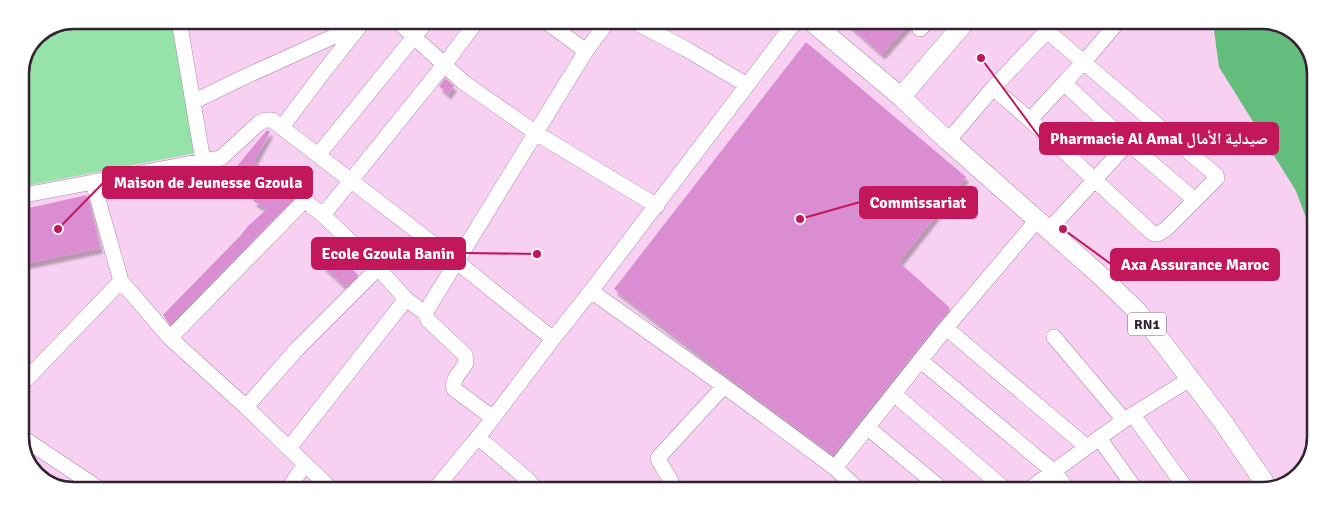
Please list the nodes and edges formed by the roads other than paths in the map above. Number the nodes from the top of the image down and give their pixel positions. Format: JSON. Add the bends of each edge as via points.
{"nodes":[{"id":1,"x":181,"y":29,"type":"edge"},
{"id":2,"x":348,"y":29,"type":"edge"},
{"id":3,"x":357,"y":29,"type":"edge"},
{"id":4,"x":407,"y":29,"type":"edge"},
{"id":5,"x":421,"y":29,"type":"edge"},
{"id":6,"x":471,"y":29,"type":"edge"},
{"id":7,"x":555,"y":29,"type":"edge"},
{"id":8,"x":602,"y":29,"type":"edge"},
{"id":9,"x":648,"y":29,"type":"edge"},
{"id":10,"x":790,"y":29,"type":"edge"},
{"id":11,"x":820,"y":29,"type":"edge"},
{"id":12,"x":959,"y":29,"type":"edge"},
{"id":13,"x":1049,"y":29,"type":"edge"},
{"id":14,"x":1053,"y":29,"type":"edge"},
{"id":15,"x":1112,"y":29,"type":"edge"},
{"id":16,"x":415,"y":36,"type":"junction"},
{"id":17,"x":586,"y":51,"type":"junction"},
{"id":18,"x":1084,"y":62,"type":"junction"},
{"id":19,"x":444,"y":65,"type":"junction"},
{"id":20,"x":1064,"y":83,"type":"junction"},
{"id":21,"x":747,"y":86,"type":"junction"},
{"id":22,"x":993,"y":88,"type":"junction"},
{"id":23,"x":901,"y":97,"type":"junction"},
{"id":24,"x":193,"y":102,"type":"junction"},
{"id":25,"x":1030,"y":120,"type":"junction"},
{"id":26,"x":282,"y":127,"type":"junction"},
{"id":27,"x":536,"y":133,"type":"junction"},
{"id":28,"x":948,"y":141,"type":"junction"},
{"id":29,"x":1128,"y":143,"type":"junction"},
{"id":30,"x":318,"y":155,"type":"junction"},
{"id":31,"x":203,"y":161,"type":"junction"},
{"id":32,"x":350,"y":180,"type":"junction"},
{"id":33,"x":1094,"y":180,"type":"junction"},
{"id":34,"x":93,"y":182,"type":"junction"},
{"id":35,"x":29,"y":194,"type":"edge"},
{"id":36,"x":1195,"y":200,"type":"junction"},
{"id":37,"x":656,"y":206,"type":"junction"},
{"id":38,"x":323,"y":215,"type":"junction"},
{"id":39,"x":1043,"y":225,"type":"junction"},
{"id":40,"x":457,"y":262,"type":"junction"},
{"id":41,"x":378,"y":268,"type":"junction"},
{"id":42,"x":121,"y":281,"type":"junction"},
{"id":43,"x":591,"y":291,"type":"junction"},
{"id":44,"x":406,"y":298,"type":"junction"},
{"id":45,"x":425,"y":313,"type":"junction"},
{"id":46,"x":946,"y":328,"type":"junction"},
{"id":47,"x":1054,"y":337,"type":"dead end"},
{"id":48,"x":170,"y":338,"type":"junction"},
{"id":49,"x":553,"y":339,"type":"junction"},
{"id":50,"x":920,"y":360,"type":"junction"},
{"id":51,"x":29,"y":377,"type":"edge"},
{"id":52,"x":1190,"y":379,"type":"junction"},
{"id":53,"x":724,"y":386,"type":"junction"},
{"id":54,"x":894,"y":394,"type":"junction"},
{"id":55,"x":246,"y":407,"type":"junction"},
{"id":56,"x":1128,"y":417,"type":"junction"},
{"id":57,"x":493,"y":418,"type":"junction"},
{"id":58,"x":867,"y":427,"type":"junction"},
{"id":59,"x":478,"y":437,"type":"junction"},
{"id":60,"x":29,"y":442,"type":"edge"},
{"id":61,"x":1093,"y":442,"type":"junction"},
{"id":62,"x":289,"y":448,"type":"junction"},
{"id":63,"x":305,"y":464,"type":"junction"},
{"id":64,"x":835,"y":468,"type":"junction"},
{"id":65,"x":1053,"y":471,"type":"junction"},
{"id":66,"x":89,"y":482,"type":"edge"},
{"id":67,"x":293,"y":482,"type":"edge"},
{"id":68,"x":324,"y":482,"type":"edge"},
{"id":69,"x":441,"y":482,"type":"edge"},
{"id":70,"x":530,"y":482,"type":"edge"},
{"id":71,"x":672,"y":482,"type":"edge"},
{"id":72,"x":850,"y":482,"type":"edge"},
{"id":73,"x":933,"y":482,"type":"edge"},
{"id":74,"x":997,"y":482,"type":"edge"},
{"id":75,"x":1039,"y":482,"type":"edge"},
{"id":76,"x":1062,"y":482,"type":"edge"},
{"id":77,"x":1129,"y":482,"type":"edge"},
{"id":78,"x":1181,"y":482,"type":"edge"},
{"id":79,"x":1264,"y":482,"type":"edge"}],
"edges":[{"from":1,"to":24,"type":"street"},
{"from":2,"to":24,"type":"street"},
{"from":3,"to":26,"type":"street"},
{"from":4,"to":16,"type":"street"},
{"from":5,"to":16,"type":"street"},
{"from":6,"to":19,"type":"street"},
{"from":7,"to":17,"type":"street"},
{"from":8,"to":17,"type":"street"},
{"from":9,"to":21,"type":"street"},
{"from":10,"to":21,"type":"street"},
{"from":11,"to":23,"type":"main road","number":"RN1"},
{"from":12,"to":23,"type":"main road"},
{"from":13,"to":22,"type":"street"},
{"from":14,"to":18,"type":"street"},
{"from":15,"to":18,"type":"street"},
{"from":16,"to":19,"type":"street"},
{"from":16,"to":30,"type":"street"},
{"from":17,"to":27,"type":"street"},
{"from":18,"to":20,"type":"street"},
{"from":18,"to":36,"type":"street","via":[[1216,173],[1217,178]]},
{"from":19,"to":27,"type":"street"},
{"from":19,"to":32,"type":"street"},
{"from":20,"to":25,"type":"street"},
{"from":20,"to":29,"type":"street"},
{"from":21,"to":37,"type":"street"},
{"from":22,"to":25,"type":"street"},
{"from":22,"to":28,"type":"street"},
{"from":23,"to":28,"type":"main road","number":"RN1"},
{"from":24,"to":31,"type":"street"},
{"from":25,"to":33,"type":"street"},
{"from":26,"to":30,"type":"street"},
{"from":26,"to":31,"type":"street","via":[[272,120],[259,123],[222,158]]},
{"from":27,"to":37,"type":"street"},
{"from":27,"to":40,"type":"street"},
{"from":28,"to":39,"type":"main road","number":"RN1"},
{"from":29,"to":33,"type":"street"},
{"from":29,"to":36,"type":"street"},
{"from":30,"to":32,"type":"street"},
{"from":31,"to":34,"type":"street"},
{"from":32,"to":38,"type":"street"},
{"from":32,"to":40,"type":"street"},
{"from":33,"to":36,"type":"street","via":[[1154,234],[1166,229]]},
{"from":33,"to":39,"type":"street"},
{"from":34,"to":35,"type":"street"},
{"from":34,"to":42,"type":"street"},
{"from":37,"to":43,"type":"street"},
{"from":38,"to":41,"type":"street"},
{"from":38,"to":48,"type":"street","via":[[307,203],[302,204]]},
{"from":39,"to":46,"type":"street"},
{"from":39,"to":52,"type":"main road","number":"RN1","via":[[1137,311]]},
{"from":40,"to":45,"type":"street"},
{"from":40,"to":49,"type":"street"},
{"from":41,"to":44,"type":"street"},
{"from":41,"to":55,"type":"street","via":[[297,349]]},
{"from":42,"to":48,"type":"street"},
{"from":42,"to":51,"type":"street"},
{"from":43,"to":49,"type":"street"},
{"from":43,"to":53,"type":"street"},
{"from":44,"to":45,"type":"street"},
{"from":44,"to":62,"type":"street"},
{"from":45,"to":57,"type":"street","via":[[428,320],[466,357],[465,366],[453,383],[454,390]]},
{"from":46,"to":50,"type":"street"},
{"from":46,"to":61,"type":"street"},
{"from":47,"to":56,"type":"street"},
{"from":48,"to":55,"type":"street"},
{"from":49,"to":57,"type":"street"},
{"from":50,"to":54,"type":"street"},
{"from":50,"to":65,"type":"street"},
{"from":52,"to":56,"type":"street"},
{"from":52,"to":79,"type":"main road","number":"RN1"},
{"from":53,"to":64,"type":"street"},
{"from":53,"to":71,"type":"street","via":[[658,458]]},
{"from":54,"to":58,"type":"street"},
{"from":54,"to":74,"type":"street"},
{"from":55,"to":62,"type":"street"},
{"from":56,"to":61,"type":"street"},
{"from":56,"to":78,"type":"street"},
{"from":57,"to":59,"type":"street"},
{"from":58,"to":64,"type":"street"},
{"from":58,"to":73,"type":"street"},
{"from":59,"to":69,"type":"street"},
{"from":59,"to":70,"type":"street"},
{"from":60,"to":66,"type":"street"},
{"from":61,"to":65,"type":"street"},
{"from":61,"to":77,"type":"street"},
{"from":62,"to":63,"type":"street"},
{"from":63,"to":67,"type":"street"},
{"from":63,"to":68,"type":"street"},
{"from":64,"to":72,"type":"street"},
{"from":65,"to":75,"type":"street"},
{"from":65,"to":76,"type":"street"}]}
